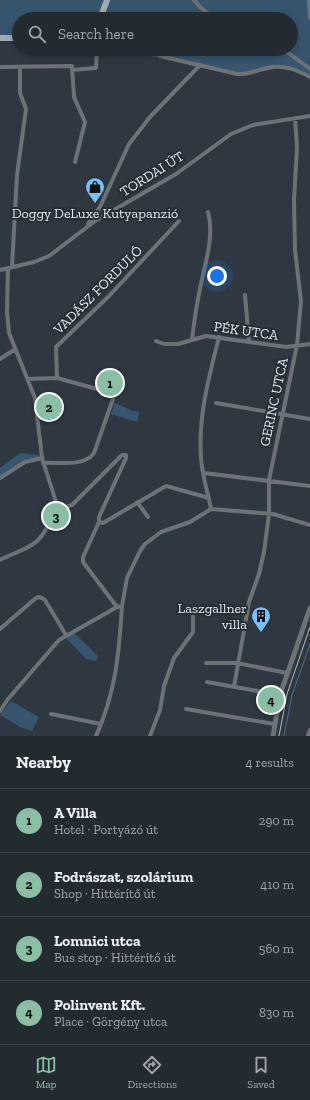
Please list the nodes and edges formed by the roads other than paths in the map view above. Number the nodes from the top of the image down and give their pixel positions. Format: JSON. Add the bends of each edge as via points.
{"nodes":[{"id":1,"x":107,"y":0,"type":"edge"},
{"id":2,"x":194,"y":0,"type":"edge"},
{"id":3,"x":309,"y":0,"type":"edge"},
{"id":4,"x":103,"y":12,"type":"edge"},
{"id":5,"x":206,"y":12,"type":"edge"},
{"id":6,"x":310,"y":18,"type":"edge"},
{"id":7,"x":0,"y":38,"type":"edge"},
{"id":8,"x":12,"y":38,"type":"edge"},
{"id":9,"x":97,"y":56,"type":"edge"},
{"id":10,"x":160,"y":56,"type":"dead end"},
{"id":11,"x":292,"y":56,"type":"edge"},
{"id":12,"x":200,"y":65,"type":"junction"},
{"id":13,"x":0,"y":67,"type":"edge"},
{"id":14,"x":20,"y":67,"type":"junction"},
{"id":15,"x":310,"y":69,"type":"edge"},
{"id":16,"x":72,"y":70,"type":"junction"},
{"id":17,"x":310,"y":77,"type":"edge"},
{"id":18,"x":310,"y":116,"type":"edge"},
{"id":19,"x":295,"y":118,"type":"junction"},
{"id":20,"x":75,"y":162,"type":"dead end"},
{"id":21,"x":208,"y":212,"type":"dead end"},
{"id":22,"x":179,"y":221,"type":"dead end"},
{"id":23,"x":82,"y":232,"type":"junction"},
{"id":24,"x":10,"y":268,"type":"junction"},
{"id":25,"x":0,"y":270,"type":"edge"},
{"id":26,"x":245,"y":295,"type":"dead end"},
{"id":27,"x":219,"y":337,"type":"junction"},
{"id":28,"x":192,"y":340,"type":"junction"},
{"id":29,"x":156,"y":341,"type":"dead end"},
{"id":30,"x":249,"y":342,"type":"junction"},
{"id":31,"x":310,"y":344,"type":"edge"},
{"id":32,"x":298,"y":345,"type":"junction"},
{"id":33,"x":14,"y":350,"type":"junction"},
{"id":34,"x":0,"y":359,"type":"edge"},
{"id":35,"x":57,"y":378,"type":"junction"},
{"id":36,"x":28,"y":379,"type":"junction"},
{"id":37,"x":216,"y":403,"type":"dead end"},
{"id":38,"x":283,"y":414,"type":"junction"},
{"id":39,"x":310,"y":419,"type":"edge"},
{"id":40,"x":42,"y":458,"type":"junction"},
{"id":41,"x":43,"y":462,"type":"junction"},
{"id":42,"x":204,"y":473,"type":"junction"},
{"id":43,"x":0,"y":478,"type":"edge"},
{"id":44,"x":269,"y":482,"type":"junction"},
{"id":45,"x":310,"y":486,"type":"edge"},
{"id":46,"x":209,"y":498,"type":"junction"},
{"id":47,"x":137,"y":502,"type":"junction"},
{"id":48,"x":57,"y":506,"type":"junction"},
{"id":49,"x":212,"y":509,"type":"junction"},
{"id":50,"x":269,"y":514,"type":"junction"},
{"id":51,"x":148,"y":517,"type":"dead end"},
{"id":52,"x":99,"y":522,"type":"junction"},
{"id":53,"x":310,"y":525,"type":"edge"},
{"id":54,"x":0,"y":560,"type":"edge"},
{"id":55,"x":120,"y":606,"type":"junction"},
{"id":56,"x":310,"y":608,"type":"edge"},
{"id":57,"x":193,"y":616,"type":"dead end"},
{"id":58,"x":0,"y":629,"type":"edge"},
{"id":59,"x":66,"y":635,"type":"junction"},
{"id":60,"x":206,"y":663,"type":"dead end"},
{"id":61,"x":237,"y":663,"type":"junction"},
{"id":62,"x":287,"y":673,"type":"junction"},
{"id":63,"x":207,"y":682,"type":"dead end"},
{"id":64,"x":234,"y":687,"type":"junction"},
{"id":65,"x":280,"y":695,"type":"junction"},
{"id":66,"x":186,"y":709,"type":"dead end"},
{"id":67,"x":0,"y":711,"type":"edge"},
{"id":68,"x":51,"y":714,"type":"dead end"},
{"id":69,"x":101,"y":724,"type":"junction"},
{"id":70,"x":274,"y":724,"type":"junction"},
{"id":71,"x":310,"y":730,"type":"edge"},
{"id":72,"x":96,"y":736,"type":"edge"},
{"id":73,"x":150,"y":736,"type":"edge"},
{"id":74,"x":273,"y":736,"type":"edge"},
{"id":75,"x":308,"y":736,"type":"edge"}],
"edges":[{"from":1,"to":4,"type":"main road"},
{"from":2,"to":5,"type":"street"},
{"from":3,"to":6,"type":"street"},
{"from":7,"to":8,"type":"main road"},
{"from":9,"to":16,"type":"street","via":[[96,68]]},
{"from":10,"to":12,"type":"street"},
{"from":11,"to":15,"type":"street"},
{"from":12,"to":17,"type":"street","via":[[242,74],[282,66]]},
{"from":12,"to":23,"type":"street","via":[[150,117],[129,144],[100,207]]},
{"from":13,"to":14,"type":"street"},
{"from":14,"to":16,"type":"street","via":[[70,65]]},
{"from":14,"to":24,"type":"street","via":[[20,93],[26,109],[17,175]]},
{"from":16,"to":20,"type":"street","via":[[74,97],[85,122]]},
{"from":18,"to":19,"type":"street","name":"TORDAI ÚT"},
{"from":19,"to":23,"type":"street","name":"TORDAI ÚT","via":[[254,125],[231,134],[176,174],[99,218]]},
{"from":19,"to":32,"type":"street","name":"GERINC UTCA","via":[[297,147],[294,250],[301,301]]},
{"from":21,"to":28,"type":"street","via":[[208,254]]},
{"from":22,"to":35,"type":"street","name":"VADÁSZ FORDULÓ","via":[[109,296],[56,347]]},
{"from":23,"to":24,"type":"street","name":"TORDAI ÚT","via":[[49,256]]},
{"from":24,"to":25,"type":"street","name":"TORDAI ÚT"},
{"from":24,"to":33,"type":"street","via":[[8,324]]},
{"from":26,"to":30,"type":"street"},
{"from":27,"to":28,"type":"street","name":"PÉK UTCA","via":[[206,336]]},
{"from":27,"to":30,"type":"street","name":"PÉK UTCA"},
{"from":27,"to":42,"type":"street","via":[[203,402],[201,458]]},
{"from":28,"to":29,"type":"street","name":"PÉK UTCA","via":[[172,345]]},
{"from":30,"to":32,"type":"street","name":"PÉK UTCA","via":[[286,347]]},
{"from":31,"to":32,"type":"street","name":"PÉK UTCA"},
{"from":32,"to":38,"type":"street","name":"GERINC UTCA"},
{"from":33,"to":34,"type":"street"},
{"from":33,"to":36,"type":"street"},
{"from":35,"to":36,"type":"street"},
{"from":35,"to":41,"type":"street","via":[[108,392],[112,396],[112,403],[90,458],[82,462]]},
{"from":36,"to":40,"type":"street","via":[[35,398]]},
{"from":37,"to":38,"type":"street"},
{"from":38,"to":39,"type":"street"},
{"from":38,"to":44,"type":"street","name":"GERINC UTCA"},
{"from":40,"to":41,"type":"street"},
{"from":40,"to":43,"type":"street","via":[[25,462]]},
{"from":41,"to":48,"type":"street"},
{"from":42,"to":44,"type":"street"},
{"from":42,"to":46,"type":"street"},
{"from":44,"to":45,"type":"street"},
{"from":44,"to":50,"type":"street","name":"GERINC UTCA"},
{"from":46,"to":47,"type":"street","via":[[166,486]]},
{"from":46,"to":49,"type":"street"},
{"from":47,"to":51,"type":"street"},
{"from":47,"to":52,"type":"street"},
{"from":48,"to":52,"type":"street","via":[[72,505],[122,455],[126,455],[98,518]]},
{"from":48,"to":54,"type":"street","via":[[47,529],[34,545]]},
{"from":49,"to":50,"type":"street"},
{"from":49,"to":55,"type":"street","via":[[190,522],[161,532],[145,544],[127,578]]},
{"from":50,"to":53,"type":"street"},
{"from":50,"to":61,"type":"street","name":"GERINC UTCA","via":[[263,560],[249,602]]},
{"from":52,"to":55,"type":"street","via":[[82,559]]},
{"from":55,"to":59,"type":"street"},
{"from":55,"to":69,"type":"street","via":[[118,664]]},
{"from":56,"to":62,"type":"street"},
{"from":57,"to":73,"type":"street","via":[[193,632],[174,658]]},
{"from":58,"to":59,"type":"street","via":[[40,597],[45,600]]},
{"from":59,"to":67,"type":"street","via":[[54,645]]},
{"from":60,"to":61,"type":"street"},
{"from":61,"to":62,"type":"street"},
{"from":61,"to":64,"type":"street","name":"GERINC UTCA"},
{"from":62,"to":65,"type":"street"},
{"from":63,"to":64,"type":"street"},
{"from":64,"to":65,"type":"street"},
{"from":65,"to":70,"type":"street"},
{"from":66,"to":70,"type":"street"},
{"from":68,"to":69,"type":"street"},
{"from":69,"to":72,"type":"street"},
{"from":70,"to":74,"type":"street"},
{"from":71,"to":75,"type":"street"}]}
